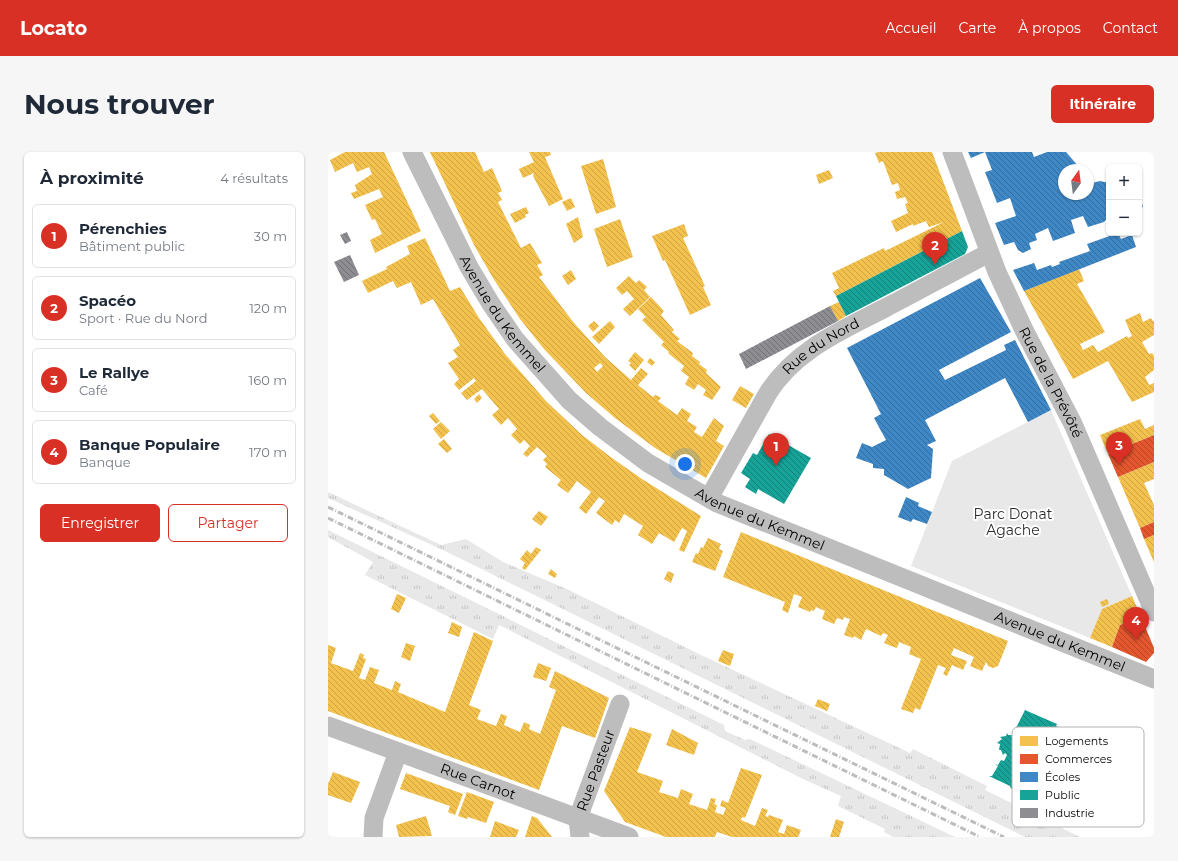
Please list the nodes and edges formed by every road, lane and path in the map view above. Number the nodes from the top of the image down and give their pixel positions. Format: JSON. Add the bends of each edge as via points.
{"nodes":[{"id":1,"x":412,"y":152,"type":"edge"},
{"id":2,"x":952,"y":152,"type":"edge"},
{"id":3,"x":989,"y":252,"type":"junction"},
{"id":4,"x":709,"y":498,"type":"junction"},
{"id":5,"x":1154,"y":612,"type":"edge"},
{"id":6,"x":1154,"y":679,"type":"edge"},
{"id":7,"x":620,"y":704,"type":"dead end"},
{"id":8,"x":328,"y":726,"type":"edge"},
{"id":9,"x":398,"y":752,"type":"junction"},
{"id":10,"x":578,"y":818,"type":"junction"},
{"id":11,"x":373,"y":837,"type":"edge"},
{"id":12,"x":580,"y":837,"type":"edge"},
{"id":13,"x":628,"y":837,"type":"edge"}],
"edges":[{"from":1,"to":4,"type":"street","name":"Avenue du Kemmel","via":[[478,285],[529,357],[569,400],[610,435],[648,463]]},
{"from":2,"to":3,"type":"street","name":"Rue de la Prévôté"},
{"from":3,"to":4,"type":"street","name":"Rue du Nord","via":[[828,338],[795,360],[768,393]]},
{"from":3,"to":5,"type":"street","name":"Rue de la Prévôté","via":[[1012,306],[1073,424]]},
{"from":4,"to":6,"type":"street","name":"Avenue du Kemmel"},
{"from":7,"to":10,"type":"street","name":"Rue Pasteur"},
{"from":8,"to":9,"type":"street","name":"Rue Carnot"},
{"from":9,"to":10,"type":"street","name":"Rue Carnot"},
{"from":9,"to":11,"type":"street","via":[[374,818]]},
{"from":10,"to":12,"type":"street","name":"Rue Pasteur"},
{"from":10,"to":13,"type":"street","name":"Rue Carnot"}]}
